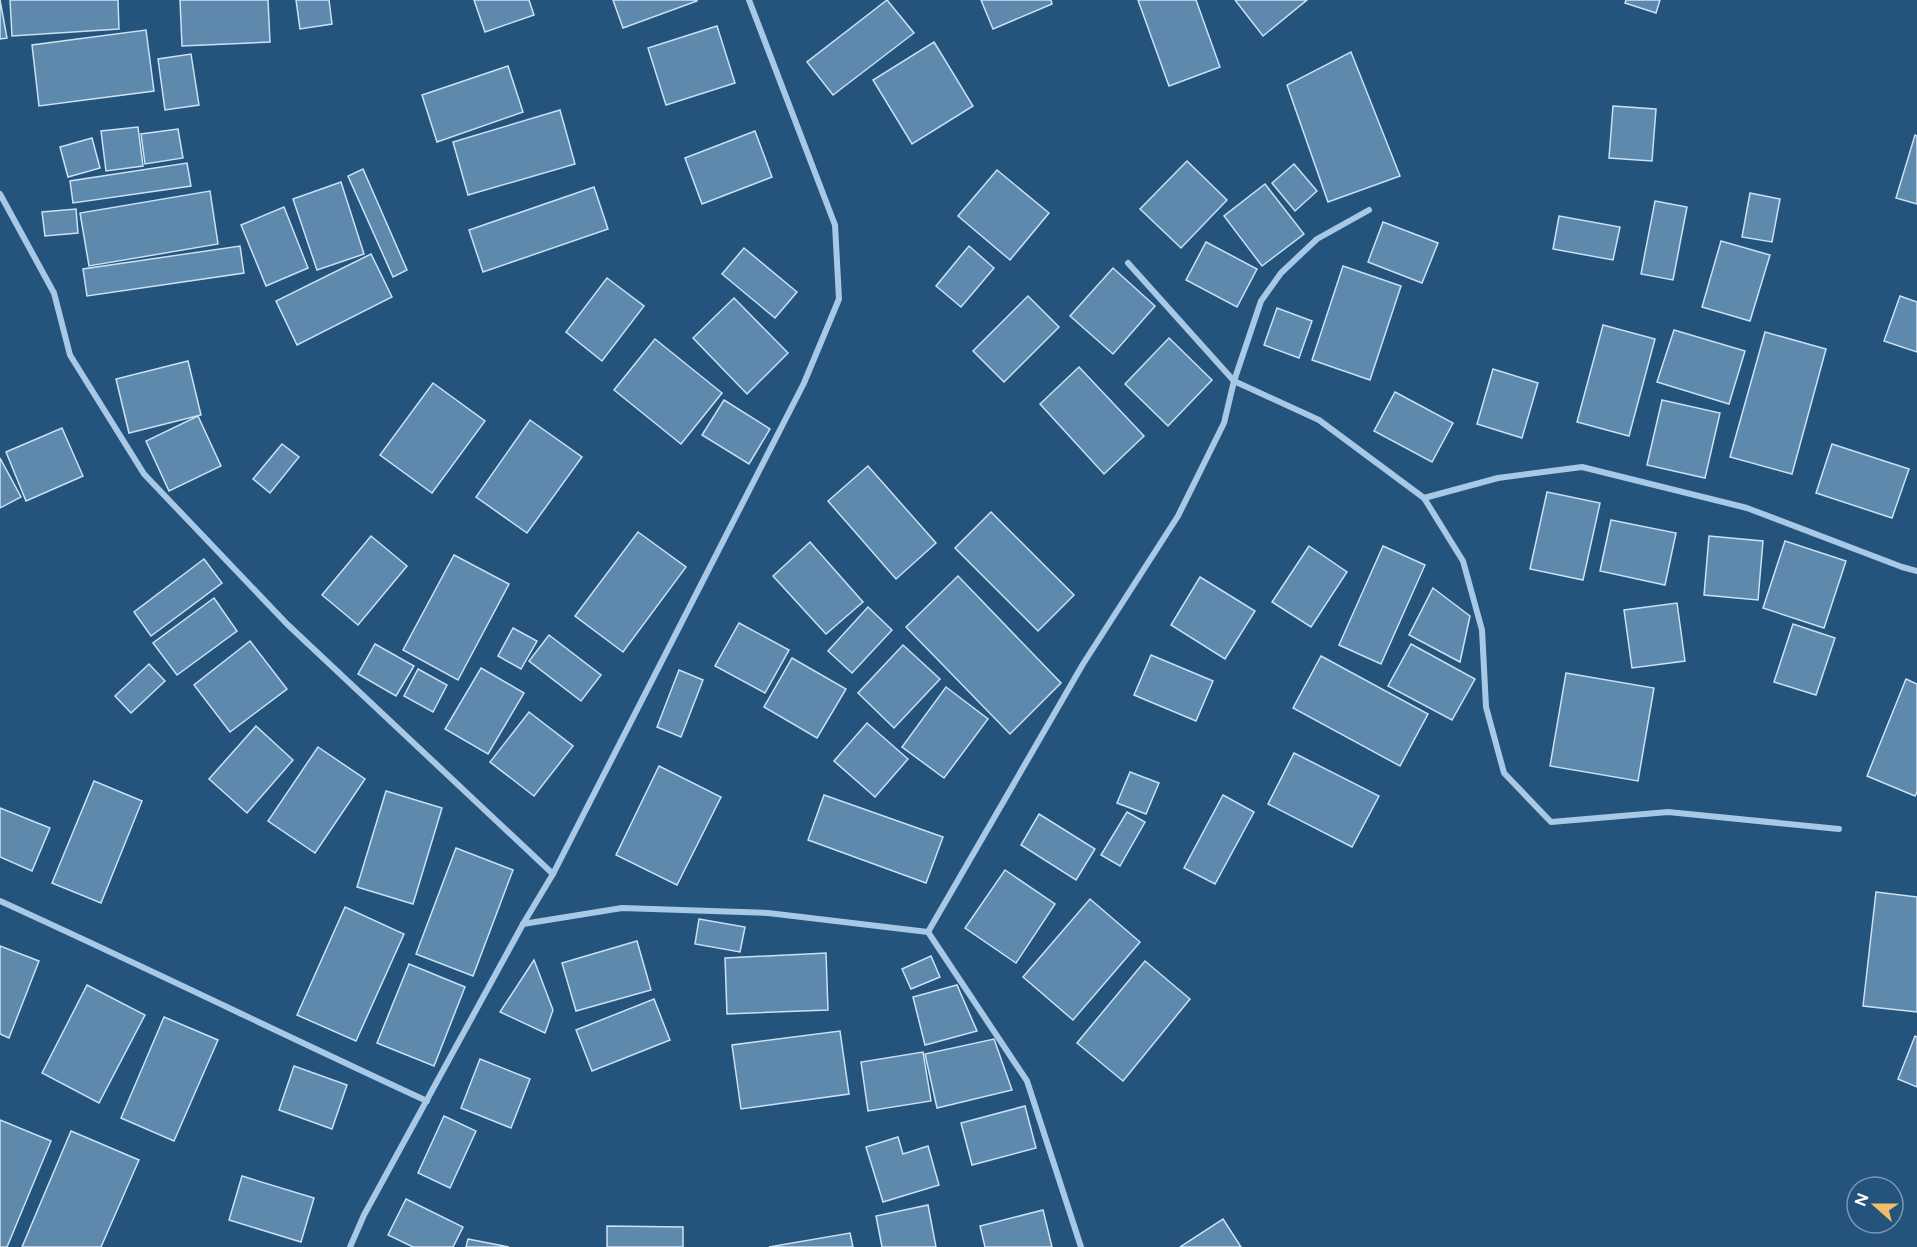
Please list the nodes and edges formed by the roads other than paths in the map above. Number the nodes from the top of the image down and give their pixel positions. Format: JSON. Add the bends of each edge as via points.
{"nodes":[{"id":1,"x":749,"y":0,"type":"edge"},
{"id":2,"x":0,"y":194,"type":"edge"},
{"id":3,"x":1369,"y":210,"type":"dead end"},
{"id":4,"x":1128,"y":263,"type":"dead end"},
{"id":5,"x":1234,"y":381,"type":"junction"},
{"id":6,"x":1424,"y":498,"type":"junction"},
{"id":7,"x":1917,"y":571,"type":"edge"},
{"id":8,"x":1839,"y":829,"type":"dead end"},
{"id":9,"x":553,"y":874,"type":"junction"},
{"id":10,"x":0,"y":901,"type":"edge"},
{"id":11,"x":523,"y":924,"type":"junction"},
{"id":12,"x":928,"y":932,"type":"junction"},
{"id":13,"x":427,"y":1101,"type":"junction"},
{"id":14,"x":350,"y":1247,"type":"edge"},
{"id":15,"x":1081,"y":1247,"type":"edge"}],
"edges":[{"from":1,"to":9,"type":"street","via":[[835,225],[839,299],[799,393]]},
{"from":2,"to":9,"type":"street","via":[[54,294],[70,355],[144,474],[286,624]]},
{"from":3,"to":5,"type":"street","via":[[1317,239],[1281,273],[1261,301]]},
{"from":4,"to":5,"type":"street"},
{"from":5,"to":6,"type":"street","via":[[1319,420]]},
{"from":5,"to":12,"type":"street","via":[[1224,423],[1178,516],[1083,664]]},
{"from":6,"to":7,"type":"street","via":[[1498,478],[1582,467],[1748,508]]},
{"from":6,"to":8,"type":"street","via":[[1463,561],[1482,630],[1486,707],[1504,773],[1551,822],[1668,812]]},
{"from":9,"to":11,"type":"street"},
{"from":10,"to":13,"type":"street"},
{"from":11,"to":12,"type":"street","via":[[622,908],[768,913]]},
{"from":11,"to":13,"type":"street"},
{"from":12,"to":15,"type":"street","via":[[1027,1081]]},
{"from":13,"to":14,"type":"street"}]}
